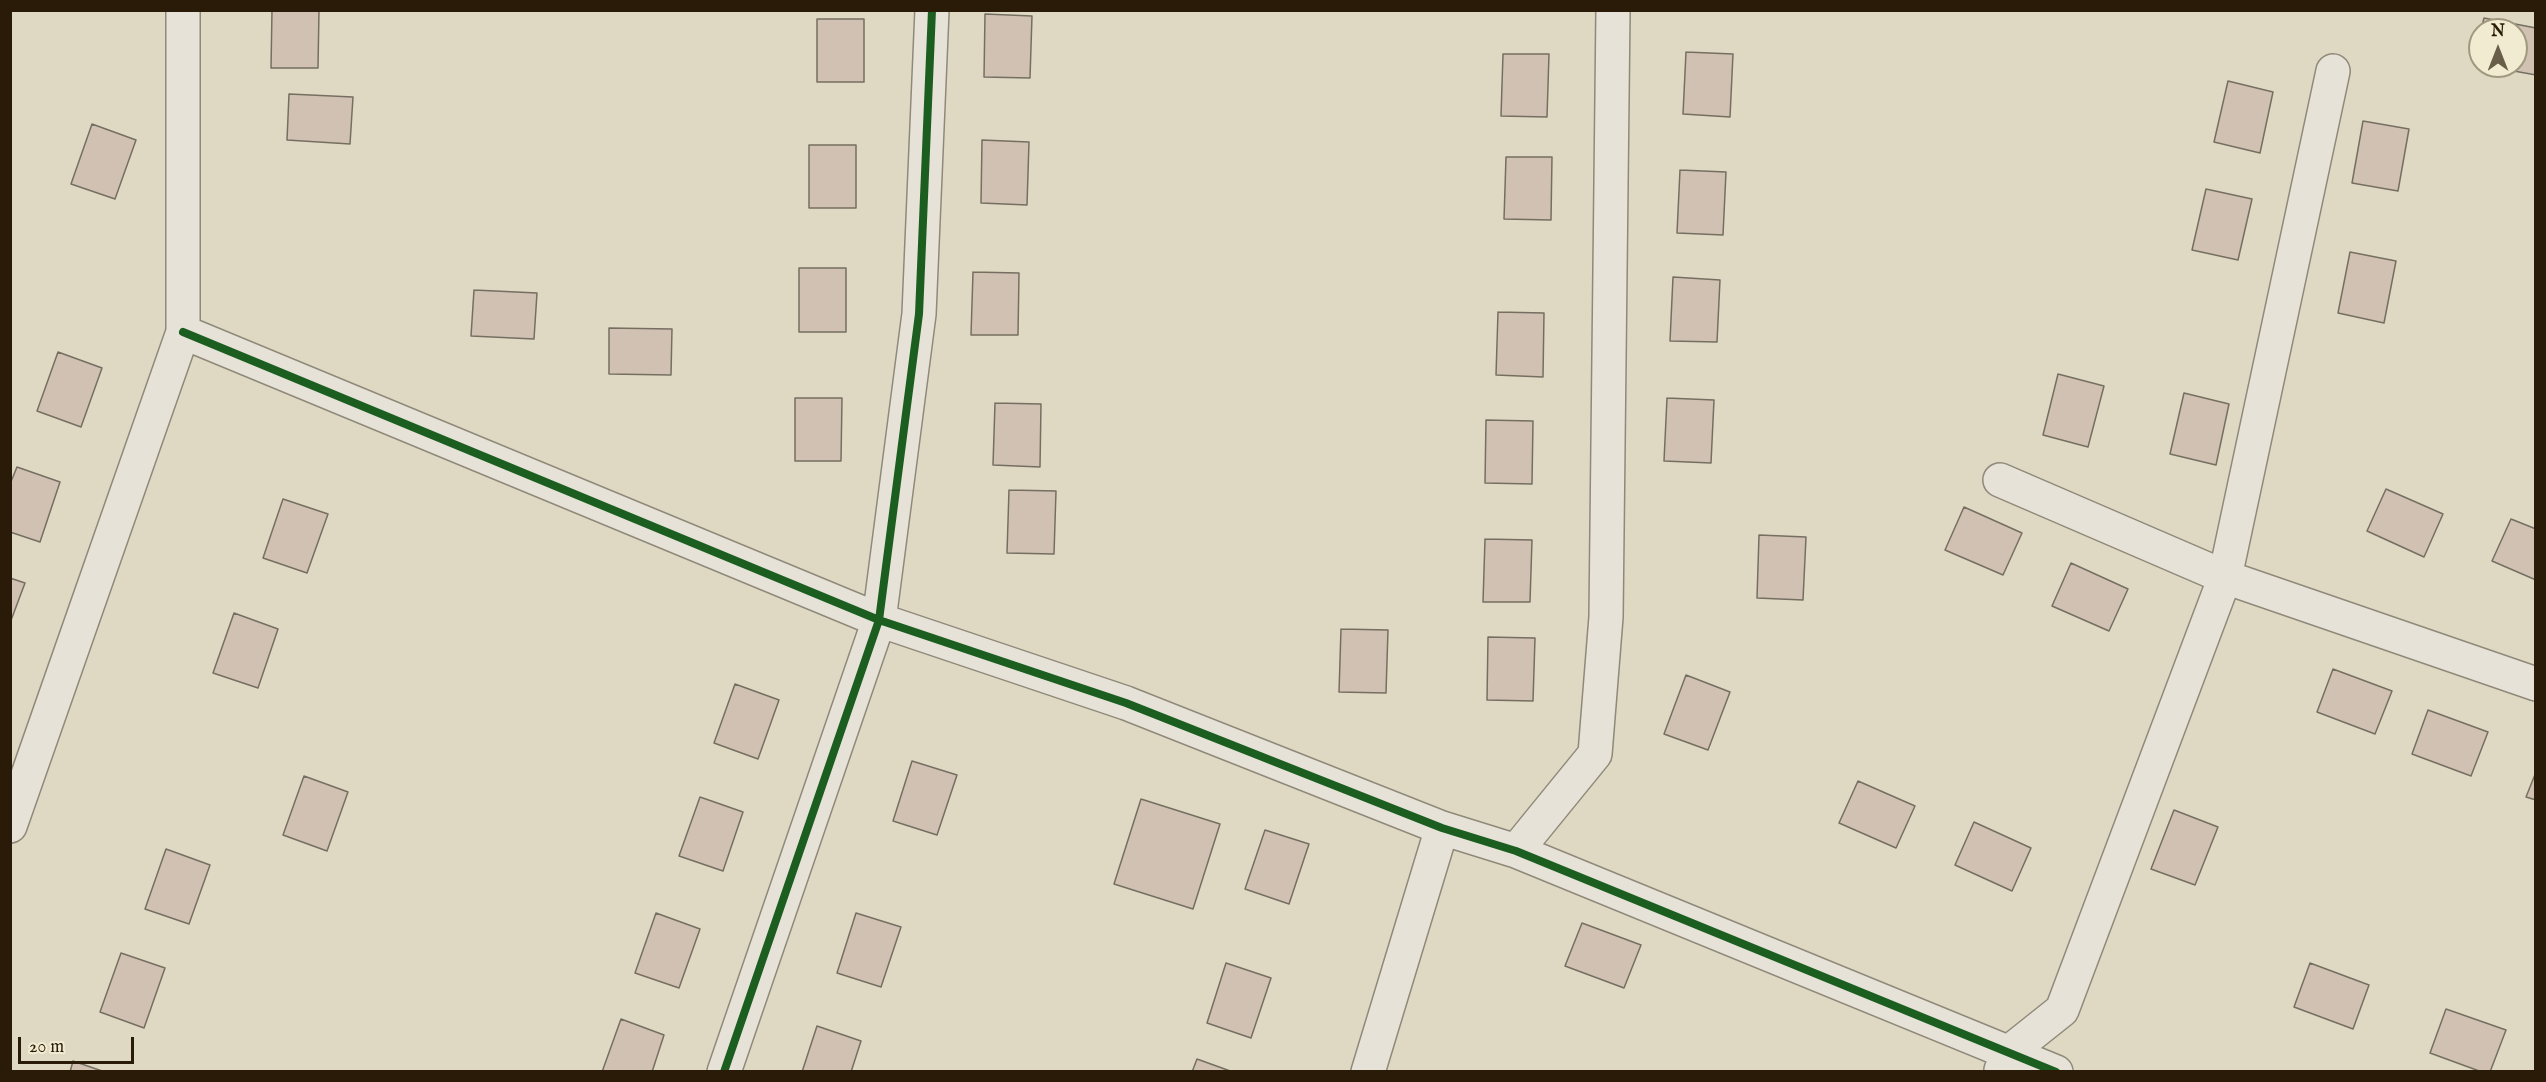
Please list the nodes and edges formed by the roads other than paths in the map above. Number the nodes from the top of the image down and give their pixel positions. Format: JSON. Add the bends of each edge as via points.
{"nodes":[{"id":1,"x":183,"y":10,"type":"edge"},
{"id":2,"x":932,"y":10,"type":"edge"},
{"id":3,"x":1613,"y":10,"type":"edge"},
{"id":4,"x":2333,"y":71,"type":"dead end"},
{"id":5,"x":183,"y":332,"type":"junction"},
{"id":6,"x":2000,"y":480,"type":"dead end"},
{"id":7,"x":2225,"y":577,"type":"junction"},
{"id":8,"x":879,"y":620,"type":"junction"},
{"id":9,"x":2535,"y":684,"type":"edge"},
{"id":10,"x":10,"y":826,"type":"edge"},
{"id":11,"x":1442,"y":828,"type":"junction"},
{"id":12,"x":1516,"y":851,"type":"junction"},
{"id":13,"x":2005,"y":1062,"type":"edge"},
{"id":14,"x":724,"y":1071,"type":"edge"},
{"id":15,"x":1368,"y":1071,"type":"edge"},
{"id":16,"x":2056,"y":1071,"type":"edge"}],
"edges":[{"from":1,"to":5,"type":"street"},
{"from":2,"to":8,"type":"street","via":[[919,314]]},
{"from":3,"to":12,"type":"street","via":[[1606,617],[1595,754]]},
{"from":4,"to":7,"type":"street"},
{"from":5,"to":8,"type":"street"},
{"from":5,"to":10,"type":"street"},
{"from":6,"to":7,"type":"street"},
{"from":7,"to":9,"type":"street"},
{"from":7,"to":13,"type":"street","via":[[2062,1010]]},
{"from":8,"to":11,"type":"street","via":[[1126,703]]},
{"from":8,"to":14,"type":"street"},
{"from":11,"to":12,"type":"street"},
{"from":11,"to":15,"type":"street"},
{"from":12,"to":13,"type":"street"},
{"from":13,"to":16,"type":"street"}]}
